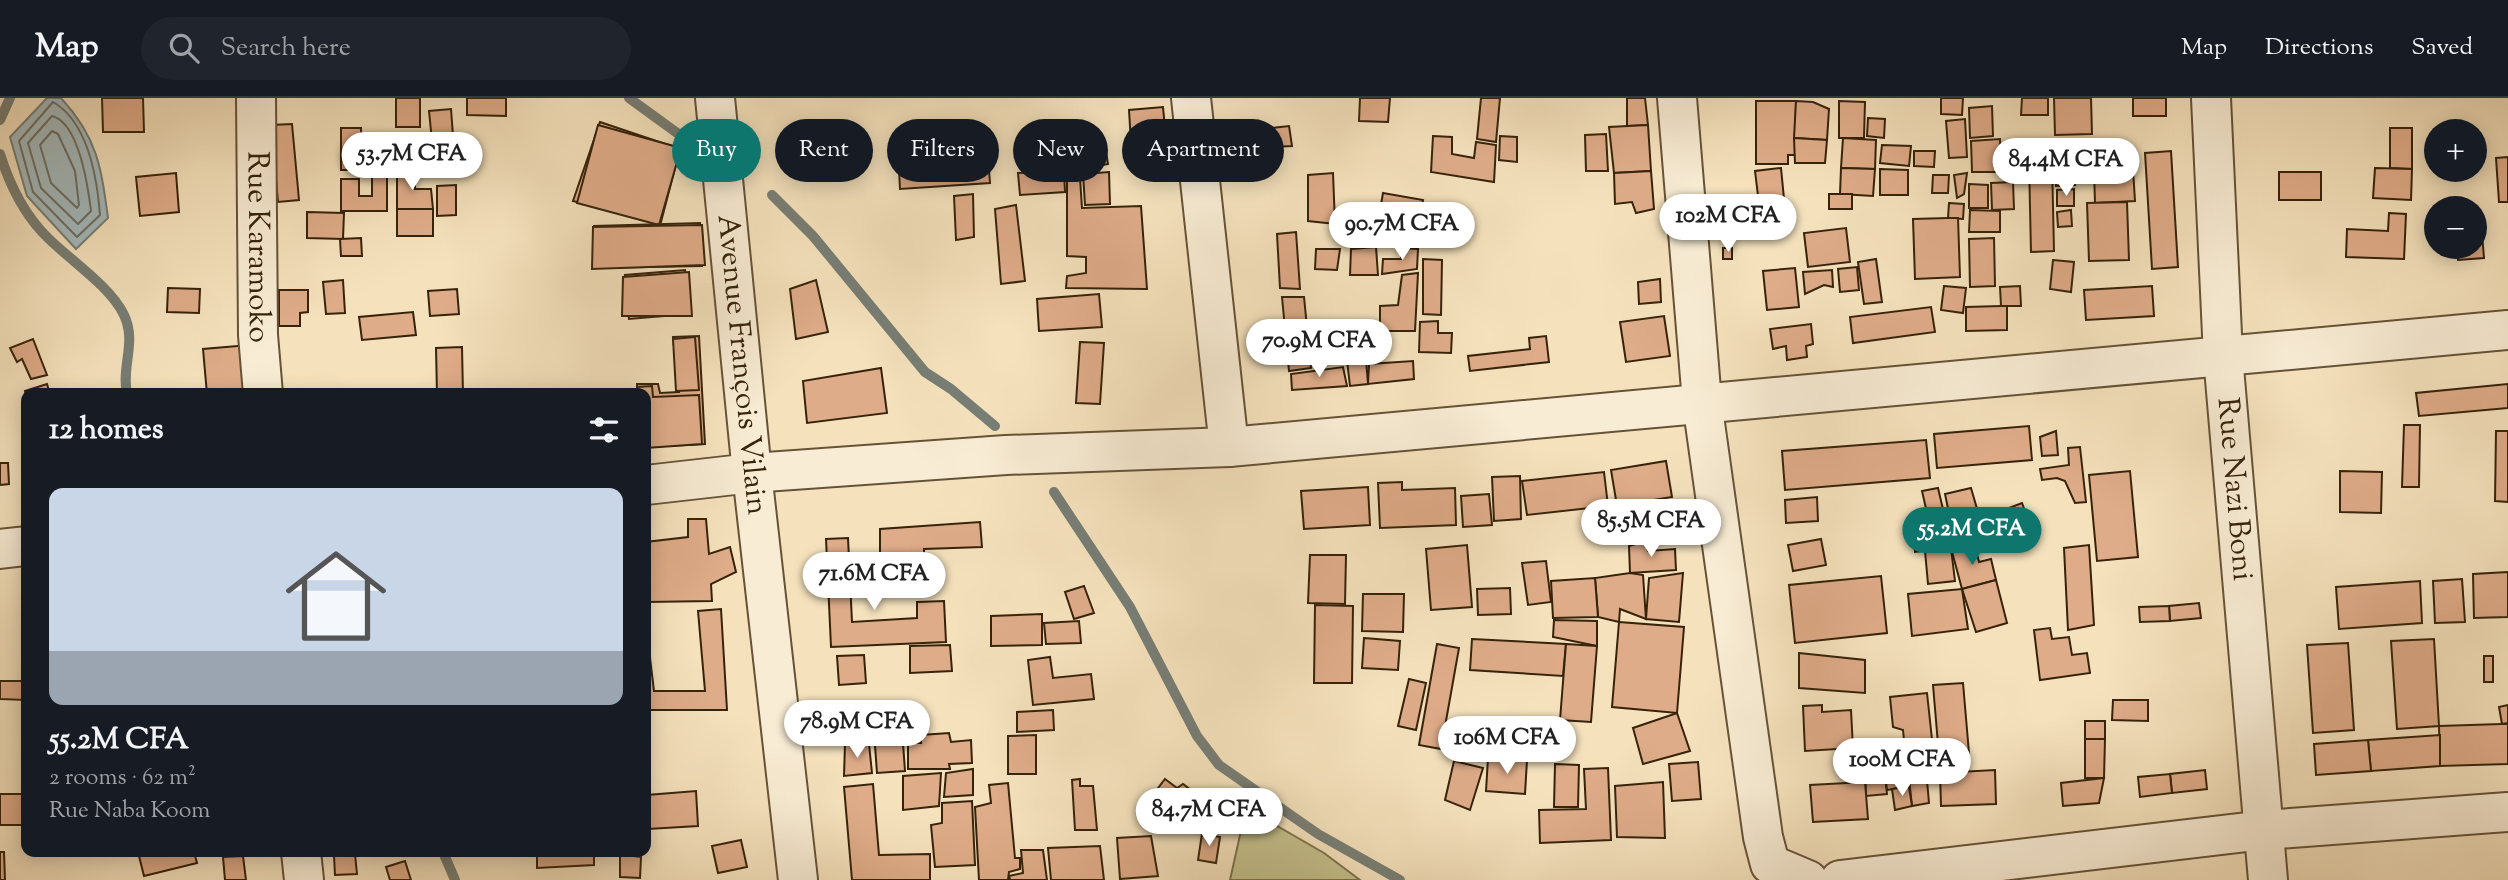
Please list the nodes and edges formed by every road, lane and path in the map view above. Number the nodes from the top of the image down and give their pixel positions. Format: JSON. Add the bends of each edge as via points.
{"nodes":[{"id":1,"x":256,"y":98,"type":"edge"},
{"id":2,"x":715,"y":98,"type":"edge"},
{"id":3,"x":1191,"y":98,"type":"edge"},
{"id":4,"x":1677,"y":98,"type":"edge"},
{"id":5,"x":2211,"y":98,"type":"edge"},
{"id":6,"x":2508,"y":330,"type":"edge"},
{"id":7,"x":2223,"y":356,"type":"junction"},
{"id":8,"x":262,"y":388,"type":"edge"},
{"id":9,"x":1702,"y":402,"type":"junction"},
{"id":10,"x":1229,"y":447,"type":"junction"},
{"id":11,"x":752,"y":473,"type":"junction"},
{"id":12,"x":651,"y":484,"type":"edge"},
{"id":13,"x":21,"y":547,"type":"edge"},
{"id":14,"x":0,"y":549,"type":"edge"},
{"id":15,"x":2508,"y":812,"type":"edge"},
{"id":16,"x":2264,"y":830,"type":"junction"},
{"id":17,"x":302,"y":857,"type":"edge"},
{"id":18,"x":304,"y":880,"type":"edge"},
{"id":19,"x":798,"y":880,"type":"edge"},
{"id":20,"x":1808,"y":880,"type":"edge"},
{"id":21,"x":1840,"y":880,"type":"edge"},
{"id":22,"x":2268,"y":880,"type":"edge"}],
"edges":[{"from":1,"to":8,"type":"street","name":"Rue Karamoko"},
{"from":2,"to":11,"type":"street","name":"Avenue François Vilain"},
{"from":3,"to":10,"type":"street"},
{"from":4,"to":9,"type":"street"},
{"from":5,"to":7,"type":"street","name":"Rue Nazi Boni"},
{"from":6,"to":7,"type":"street"},
{"from":7,"to":9,"type":"street"},
{"from":7,"to":16,"type":"street","name":"Rue Nazi Boni"},
{"from":9,"to":10,"type":"street"},
{"from":9,"to":20,"type":"street","via":[[1757,803],[1770,864]]},
{"from":10,"to":11,"type":"street"},
{"from":11,"to":12,"type":"street"},
{"from":11,"to":19,"type":"street","name":"Avenue François Vilain"},
{"from":13,"to":14,"type":"street"},
{"from":15,"to":16,"type":"street"},
{"from":16,"to":21,"type":"street"},
{"from":16,"to":22,"type":"street","name":"Rue Nazi Boni"},
{"from":17,"to":18,"type":"street"}]}
